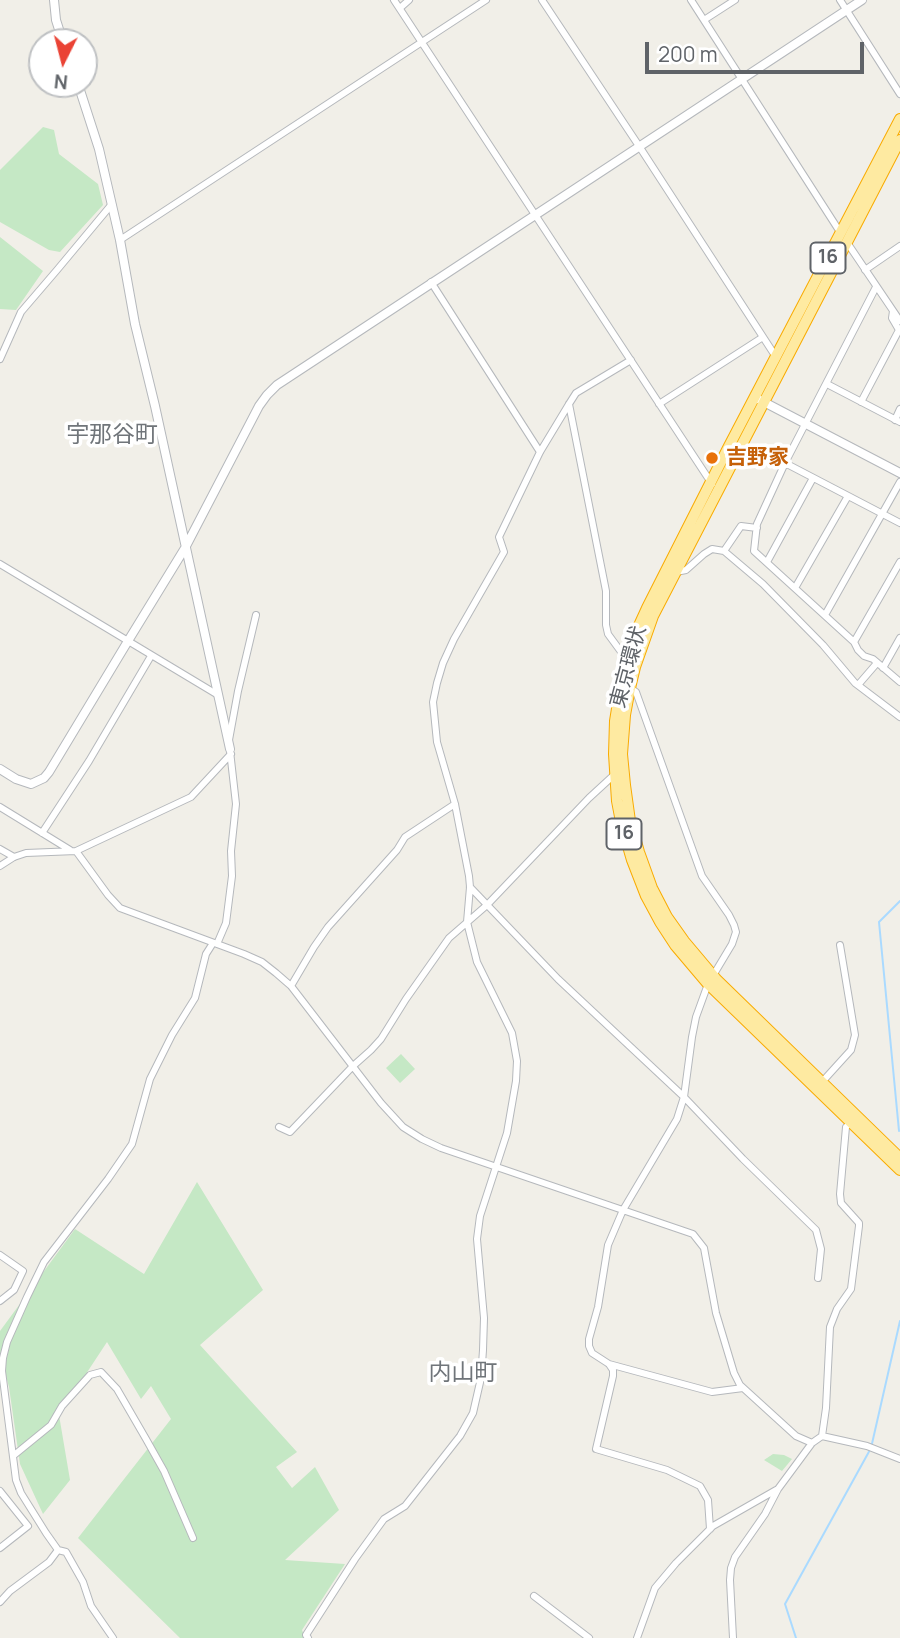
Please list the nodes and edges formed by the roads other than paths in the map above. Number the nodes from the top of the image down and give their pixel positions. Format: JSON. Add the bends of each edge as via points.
{"nodes":[{"id":1,"x":54,"y":0,"type":"edge"},
{"id":2,"x":394,"y":0,"type":"edge"},
{"id":3,"x":409,"y":0,"type":"edge"},
{"id":4,"x":486,"y":0,"type":"edge"},
{"id":5,"x":542,"y":0,"type":"edge"},
{"id":6,"x":691,"y":0,"type":"edge"},
{"id":7,"x":735,"y":0,"type":"edge"},
{"id":8,"x":840,"y":0,"type":"edge"},
{"id":9,"x":862,"y":0,"type":"edge"},
{"id":10,"x":400,"y":8,"type":"junction"},
{"id":11,"x":846,"y":10,"type":"junction"},
{"id":12,"x":704,"y":20,"type":"junction"},
{"id":13,"x":59,"y":28,"type":"edge"},
{"id":14,"x":422,"y":42,"type":"junction"},
{"id":15,"x":742,"y":79,"type":"junction"},
{"id":16,"x":900,"y":94,"type":"edge"},
{"id":17,"x":83,"y":98,"type":"edge"},
{"id":18,"x":900,"y":119,"type":"edge"},
{"id":19,"x":900,"y":140,"type":"edge"},
{"id":20,"x":639,"y":146,"type":"junction"},
{"id":21,"x":112,"y":204,"type":"junction"},
{"id":22,"x":536,"y":214,"type":"junction"},
{"id":23,"x":844,"y":237,"type":"junction"},
{"id":24,"x":120,"y":240,"type":"junction"},
{"id":25,"x":900,"y":246,"type":"edge"},
{"id":26,"x":864,"y":270,"type":"junction"},
{"id":27,"x":431,"y":282,"type":"junction"},
{"id":28,"x":876,"y":287,"type":"junction"},
{"id":29,"x":893,"y":311,"type":"junction"},
{"id":30,"x":900,"y":321,"type":"edge"},
{"id":31,"x":763,"y":337,"type":"junction"},
{"id":32,"x":776,"y":357,"type":"junction"},
{"id":33,"x":0,"y":359,"type":"edge"},
{"id":34,"x":631,"y":360,"type":"junction"},
{"id":35,"x":827,"y":384,"type":"junction"},
{"id":36,"x":760,"y":400,"type":"junction"},
{"id":37,"x":861,"y":402,"type":"junction"},
{"id":38,"x":569,"y":404,"type":"junction"},
{"id":39,"x":659,"y":404,"type":"junction"},
{"id":40,"x":900,"y":410,"type":"edge"},
{"id":41,"x":897,"y":421,"type":"edge"},
{"id":42,"x":806,"y":424,"type":"junction"},
{"id":43,"x":540,"y":452,"type":"junction"},
{"id":44,"x":785,"y":463,"type":"junction"},
{"id":45,"x":900,"y":473,"type":"edge"},
{"id":46,"x":813,"y":478,"type":"junction"},
{"id":47,"x":900,"y":482,"type":"edge"},
{"id":48,"x":714,"y":487,"type":"junction"},
{"id":49,"x":848,"y":496,"type":"junction"},
{"id":50,"x":882,"y":514,"type":"junction"},
{"id":51,"x":900,"y":523,"type":"edge"},
{"id":52,"x":757,"y":528,"type":"junction"},
{"id":53,"x":186,"y":548,"type":"junction"},
{"id":54,"x":724,"y":551,"type":"junction"},
{"id":55,"x":767,"y":562,"type":"junction"},
{"id":56,"x":900,"y":562,"type":"edge"},
{"id":57,"x":0,"y":564,"type":"edge"},
{"id":58,"x":674,"y":572,"type":"junction"},
{"id":59,"x":795,"y":588,"type":"junction"},
{"id":60,"x":256,"y":615,"type":"dead end"},
{"id":61,"x":825,"y":615,"type":"junction"},
{"id":62,"x":900,"y":638,"type":"edge"},
{"id":63,"x":128,"y":641,"type":"junction"},
{"id":64,"x":854,"y":642,"type":"junction"},
{"id":65,"x":151,"y":656,"type":"junction"},
{"id":66,"x":627,"y":660,"type":"junction"},
{"id":67,"x":877,"y":663,"type":"junction"},
{"id":68,"x":883,"y":668,"type":"junction"},
{"id":69,"x":900,"y":682,"type":"edge"},
{"id":70,"x":858,"y":685,"type":"junction"},
{"id":71,"x":629,"y":688,"type":"junction"},
{"id":72,"x":218,"y":695,"type":"junction"},
{"id":73,"x":900,"y":717,"type":"edge"},
{"id":74,"x":229,"y":749,"type":"junction"},
{"id":75,"x":0,"y":769,"type":"edge"},
{"id":76,"x":614,"y":775,"type":"junction"},
{"id":77,"x":454,"y":803,"type":"junction"},
{"id":78,"x":0,"y":807,"type":"edge"},
{"id":79,"x":42,"y":833,"type":"junction"},
{"id":80,"x":0,"y":849,"type":"edge"},
{"id":81,"x":73,"y":851,"type":"junction"},
{"id":82,"x":14,"y":857,"type":"junction"},
{"id":83,"x":0,"y":866,"type":"edge"},
{"id":84,"x":470,"y":887,"type":"junction"},
{"id":85,"x":486,"y":905,"type":"junction"},
{"id":86,"x":467,"y":922,"type":"junction"},
{"id":87,"x":215,"y":944,"type":"junction"},
{"id":88,"x":840,"y":945,"type":"dead end"},
{"id":89,"x":710,"y":979,"type":"junction"},
{"id":90,"x":291,"y":986,"type":"junction"},
{"id":91,"x":353,"y":1066,"type":"junction"},
{"id":92,"x":822,"y":1082,"type":"junction"},
{"id":93,"x":684,"y":1097,"type":"junction"},
{"id":94,"x":853,"y":1119,"type":"junction"},
{"id":95,"x":279,"y":1127,"type":"dead end"},
{"id":96,"x":900,"y":1158,"type":"edge"},
{"id":97,"x":496,"y":1167,"type":"junction"},
{"id":98,"x":900,"y":1170,"type":"edge"},
{"id":99,"x":623,"y":1210,"type":"junction"},
{"id":100,"x":0,"y":1256,"type":"edge"},
{"id":101,"x":818,"y":1278,"type":"dead end"},
{"id":102,"x":0,"y":1301,"type":"edge"},
{"id":103,"x":610,"y":1364,"type":"junction"},
{"id":104,"x":743,"y":1388,"type":"junction"},
{"id":105,"x":822,"y":1436,"type":"junction"},
{"id":106,"x":812,"y":1443,"type":"junction"},
{"id":107,"x":12,"y":1456,"type":"junction"},
{"id":108,"x":900,"y":1459,"type":"edge"},
{"id":109,"x":778,"y":1489,"type":"junction"},
{"id":110,"x":0,"y":1491,"type":"edge"},
{"id":111,"x":710,"y":1529,"type":"junction"},
{"id":112,"x":193,"y":1538,"type":"dead end"},
{"id":113,"x":0,"y":1548,"type":"edge"},
{"id":114,"x":58,"y":1550,"type":"junction"},
{"id":115,"x":534,"y":1596,"type":"dead end"},
{"id":116,"x":0,"y":1602,"type":"edge"},
{"id":117,"x":113,"y":1638,"type":"edge"},
{"id":118,"x":308,"y":1638,"type":"edge"},
{"id":119,"x":589,"y":1638,"type":"edge"},
{"id":120,"x":637,"y":1638,"type":"edge"},
{"id":121,"x":733,"y":1638,"type":"edge"}],
"edges":[{"from":1,"to":13,"type":"street"},
{"from":2,"to":10,"type":"street"},
{"from":3,"to":10,"type":"street"},
{"from":4,"to":14,"type":"street"},
{"from":5,"to":20,"type":"street"},
{"from":6,"to":12,"type":"street"},
{"from":7,"to":12,"type":"street"},
{"from":8,"to":11,"type":"street"},
{"from":9,"to":11,"type":"street"},
{"from":10,"to":14,"type":"street"},
{"from":11,"to":15,"type":"street"},
{"from":11,"to":16,"type":"street"},
{"from":12,"to":15,"type":"street"},
{"from":14,"to":22,"type":"street"},
{"from":14,"to":24,"type":"street"},
{"from":15,"to":20,"type":"street"},
{"from":15,"to":23,"type":"street"},
{"from":17,"to":21,"type":"street"},
{"from":18,"to":23,"type":"highway","name":"東京環状","number":"16"},
{"from":19,"to":23,"type":"highway","name":"東京環状","number":"16"},
{"from":20,"to":22,"type":"street"},
{"from":20,"to":31,"type":"street"},
{"from":21,"to":24,"type":"street"},
{"from":21,"to":33,"type":"street","via":[[21,312]]},
{"from":22,"to":27,"type":"street"},
{"from":22,"to":34,"type":"street"},
{"from":23,"to":26,"type":"street"},
{"from":23,"to":32,"type":"highway","name":"東京環状","number":"16"},
{"from":23,"to":36,"type":"highway","name":"東京環状","number":"16"},
{"from":24,"to":53,"type":"street"},
{"from":25,"to":26,"type":"street"},
{"from":26,"to":28,"type":"street"},
{"from":27,"to":43,"type":"street"},
{"from":27,"to":53,"type":"street","via":[[267,395]]},
{"from":28,"to":29,"type":"street"},
{"from":28,"to":35,"type":"street"},
{"from":29,"to":30,"type":"street"},
{"from":29,"to":37,"type":"street","via":[[899,330]]},
{"from":31,"to":32,"type":"street"},
{"from":31,"to":39,"type":"street"},
{"from":32,"to":36,"type":"highway","name":"東京環状","number":"16"},
{"from":34,"to":38,"type":"street","via":[[576,393]]},
{"from":34,"to":39,"type":"street"},
{"from":35,"to":37,"type":"street"},
{"from":35,"to":42,"type":"street"},
{"from":36,"to":42,"type":"street"},
{"from":36,"to":48,"type":"highway","name":"東京環状","number":"16"},
{"from":37,"to":41,"type":"street"},
{"from":38,"to":43,"type":"street"},
{"from":38,"to":66,"type":"street","via":[[606,591],[608,635]]},
{"from":39,"to":48,"type":"street"},
{"from":40,"to":41,"type":"street"},
{"from":42,"to":44,"type":"street"},
{"from":42,"to":45,"type":"street"},
{"from":43,"to":77,"type":"street","via":[[499,537],[504,552],[454,639],[437,683],[434,721]]},
{"from":44,"to":46,"type":"street"},
{"from":44,"to":52,"type":"street"},
{"from":46,"to":49,"type":"street"},
{"from":46,"to":55,"type":"street"},
{"from":47,"to":50,"type":"street"},
{"from":48,"to":58,"type":"highway","name":"東京環状","number":"16"},
{"from":48,"to":66,"type":"highway","name":"東京環状","number":"16","via":[[647,608]]},
{"from":49,"to":50,"type":"street"},
{"from":49,"to":59,"type":"street"},
{"from":50,"to":51,"type":"street"},
{"from":50,"to":61,"type":"street"},
{"from":52,"to":54,"type":"street","via":[[741,526]]},
{"from":52,"to":55,"type":"street","via":[[754,551]]},
{"from":53,"to":63,"type":"street"},
{"from":53,"to":72,"type":"street"},
{"from":54,"to":58,"type":"street","via":[[712,550],[686,570]]},
{"from":54,"to":70,"type":"street","via":[[763,584]]},
{"from":55,"to":59,"type":"street"},
{"from":56,"to":64,"type":"street"},
{"from":57,"to":63,"type":"street"},
{"from":58,"to":71,"type":"highway","name":"東京環状","number":"16","via":[[653,616]]},
{"from":59,"to":61,"type":"street"},
{"from":60,"to":74,"type":"street"},
{"from":61,"to":64,"type":"street"},
{"from":62,"to":68,"type":"street"},
{"from":63,"to":65,"type":"street"},
{"from":63,"to":75,"type":"street","via":[[44,779],[26,783]]},
{"from":64,"to":67,"type":"street","via":[[864,656]]},
{"from":65,"to":72,"type":"street"},
{"from":65,"to":79,"type":"street"},
{"from":66,"to":76,"type":"highway","name":"東京環状","number":"16","via":[[617,710]]},
{"from":67,"to":68,"type":"street"},
{"from":67,"to":70,"type":"street"},
{"from":68,"to":69,"type":"street"},
{"from":70,"to":73,"type":"street"},
{"from":71,"to":89,"type":"highway","name":"東京環状","number":"16","via":[[622,754],[630,821],[652,888]]},
{"from":71,"to":89,"type":"street","via":[[636,692],[702,876],[734,925],[732,944]]},
{"from":72,"to":74,"type":"street"},
{"from":74,"to":81,"type":"street","via":[[191,797]]},
{"from":74,"to":87,"type":"street","via":[[236,804],[232,876],[226,923]]},
{"from":76,"to":85,"type":"street"},
{"from":76,"to":89,"type":"highway","name":"東京環状","number":"16","via":[[621,822],[646,895],[675,945]]},
{"from":77,"to":84,"type":"street"},
{"from":77,"to":90,"type":"street","via":[[405,837],[328,927]]},
{"from":78,"to":79,"type":"street"},
{"from":79,"to":81,"type":"street"},
{"from":80,"to":82,"type":"street"},
{"from":81,"to":82,"type":"street"},
{"from":81,"to":87,"type":"street","via":[[120,908]]},
{"from":82,"to":83,"type":"street"},
{"from":84,"to":85,"type":"street"},
{"from":84,"to":86,"type":"street"},
{"from":85,"to":86,"type":"street"},
{"from":85,"to":93,"type":"street"},
{"from":86,"to":91,"type":"street","via":[[449,938],[381,1039]]},
{"from":86,"to":97,"type":"street","via":[[477,962],[512,1033],[517,1061],[507,1133]]},
{"from":87,"to":90,"type":"street","via":[[262,962]]},
{"from":87,"to":107,"type":"street","via":[[206,954],[195,998],[150,1079],[132,1144],[44,1262],[7,1342],[2,1371]]},
{"from":88,"to":92,"type":"street","via":[[855,1035],[851,1050]]},
{"from":89,"to":92,"type":"highway","name":"東京環状","number":"16"},
{"from":89,"to":93,"type":"street","via":[[694,1027]]},
{"from":89,"to":94,"type":"highway","name":"東京環状","number":"16"},
{"from":90,"to":91,"type":"street"},
{"from":91,"to":95,"type":"street","via":[[289,1132]]},
{"from":91,"to":97,"type":"street","via":[[403,1127],[441,1148]]},
{"from":92,"to":94,"type":"highway","name":"東京環状","number":"16"},
{"from":93,"to":99,"type":"street","via":[[671,1130]]},
{"from":93,"to":101,"type":"street","via":[[816,1230],[821,1249]]},
{"from":94,"to":96,"type":"highway","name":"東京環状","number":"16"},
{"from":94,"to":98,"type":"highway","name":"東京環状","number":"16"},
{"from":94,"to":105,"type":"street","via":[[846,1127],[840,1194],[841,1203],[859,1226],[851,1289],[830,1327]]},
{"from":97,"to":99,"type":"street"},
{"from":97,"to":118,"type":"street","via":[[477,1239],[484,1318],[481,1378],[473,1413],[460,1437],[405,1506],[384,1519]]},
{"from":99,"to":103,"type":"street","via":[[608,1245],[589,1339],[593,1353]]},
{"from":99,"to":104,"type":"street","via":[[693,1234],[700,1242],[728,1356]]},
{"from":100,"to":102,"type":"street","via":[[23,1271],[14,1290]]},
{"from":103,"to":104,"type":"street","via":[[712,1392]]},
{"from":103,"to":111,"type":"street","via":[[613,1376],[596,1449],[700,1486],[708,1500]]},
{"from":104,"to":106,"type":"street","via":[[796,1436]]},
{"from":105,"to":106,"type":"street"},
{"from":105,"to":108,"type":"street"},
{"from":106,"to":109,"type":"street"},
{"from":107,"to":112,"type":"street","via":[[51,1425],[90,1375],[101,1372],[117,1389],[164,1471]]},
{"from":107,"to":114,"type":"street","via":[[22,1493]]},
{"from":109,"to":111,"type":"street"},
{"from":109,"to":121,"type":"street","via":[[731,1568]]},
{"from":110,"to":113,"type":"street","via":[[28,1526]]},
{"from":111,"to":120,"type":"street","via":[[660,1580]]},
{"from":114,"to":116,"type":"street"},
{"from":114,"to":117,"type":"street","via":[[66,1552],[91,1606]]},
{"from":115,"to":119,"type":"street"}]}
